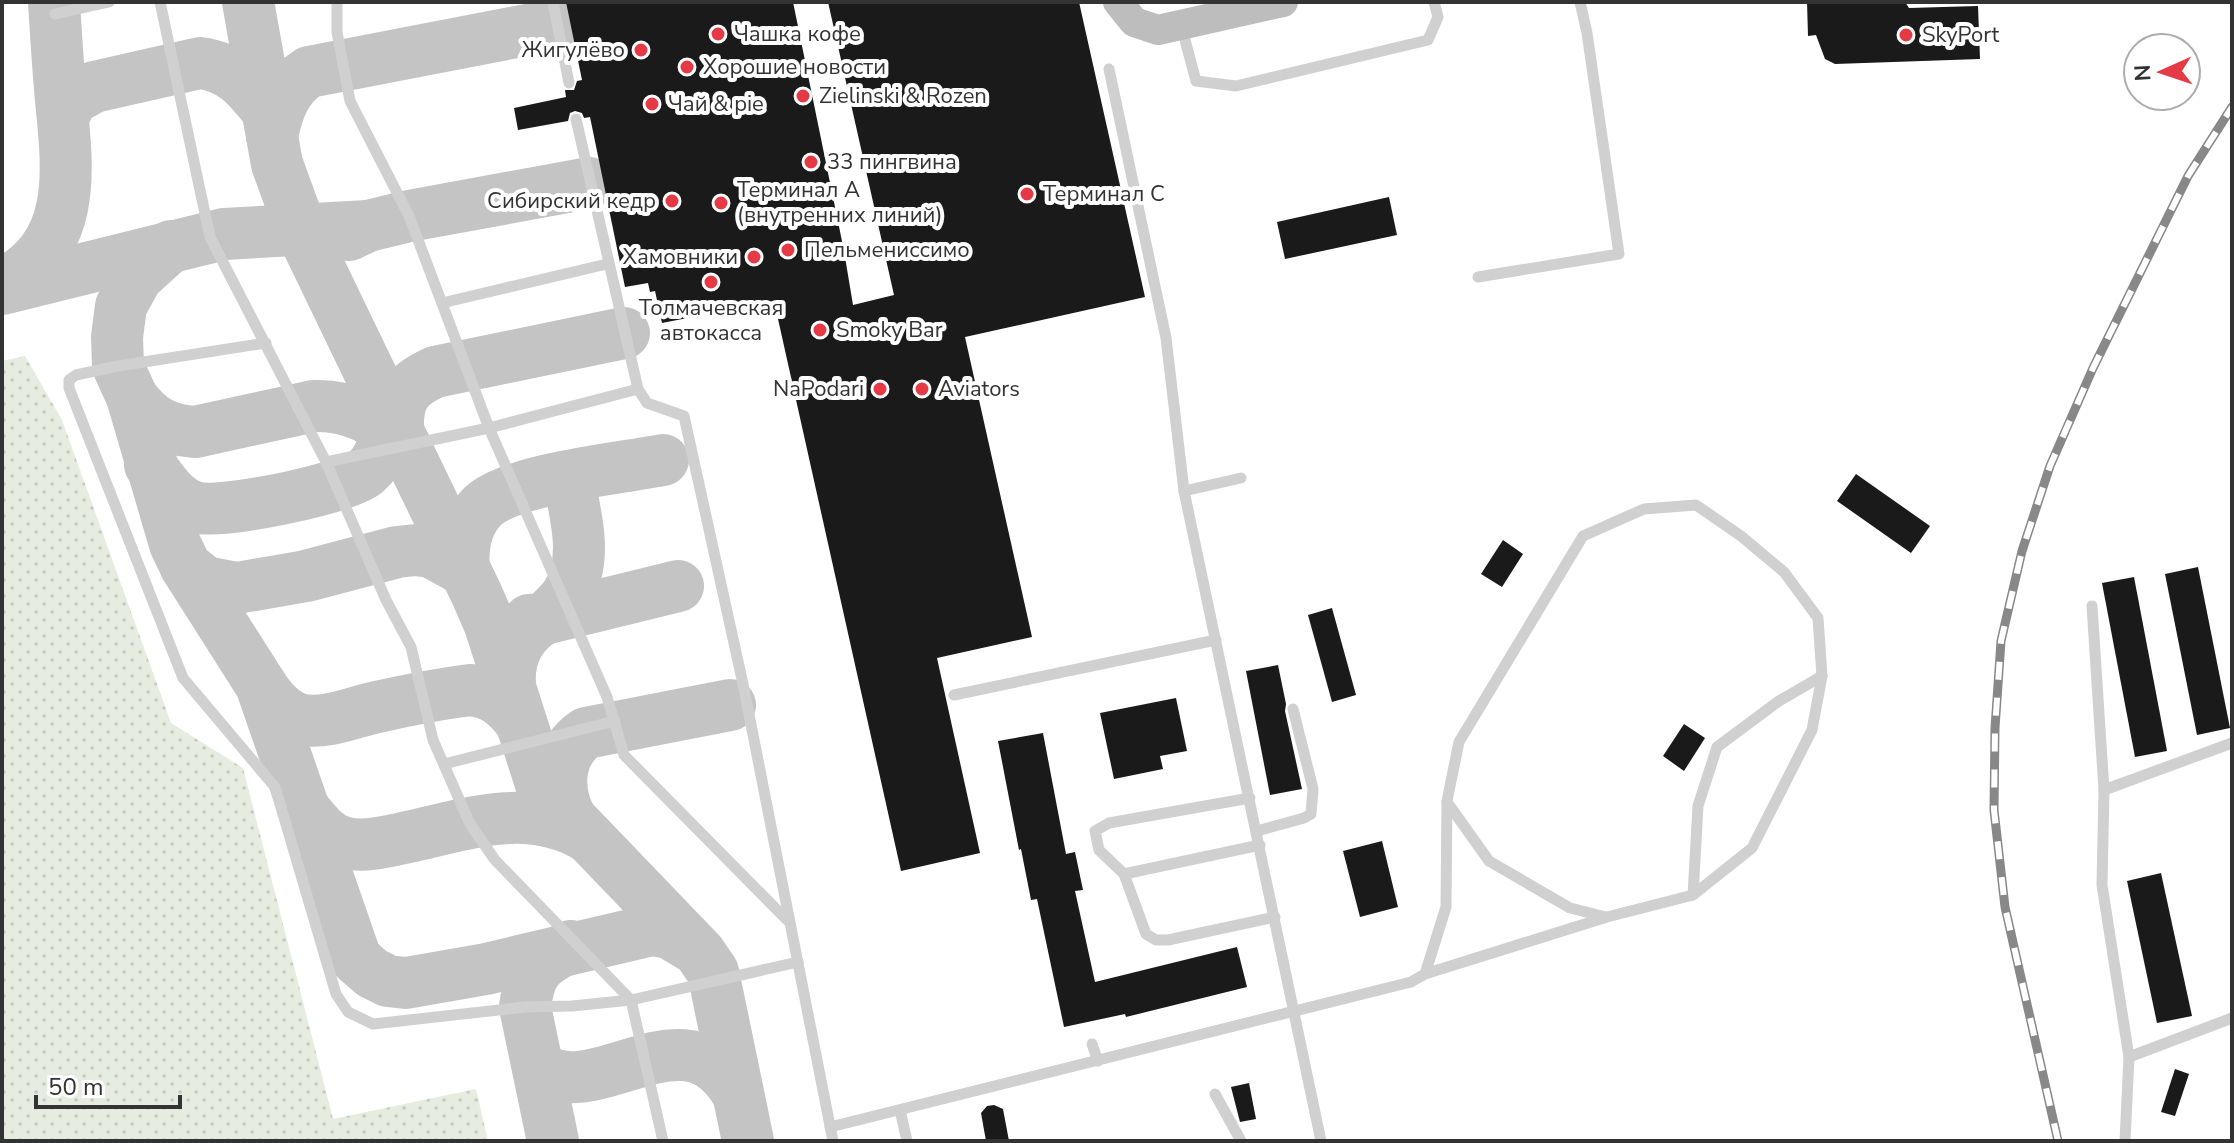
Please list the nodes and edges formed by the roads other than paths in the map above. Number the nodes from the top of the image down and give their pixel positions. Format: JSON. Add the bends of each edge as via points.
{"nodes":[{"id":1,"x":109,"y":2,"type":"edge"},
{"id":2,"x":160,"y":2,"type":"edge"},
{"id":3,"x":337,"y":2,"type":"edge"},
{"id":4,"x":553,"y":2,"type":"edge"},
{"id":5,"x":1118,"y":2,"type":"edge"},
{"id":6,"x":1283,"y":2,"type":"edge"},
{"id":7,"x":1434,"y":2,"type":"edge"},
{"id":8,"x":1580,"y":2,"type":"edge"},
{"id":9,"x":55,"y":14,"type":"dead end"},
{"id":10,"x":1169,"y":27,"type":"junction"},
{"id":11,"x":1109,"y":69,"type":"dead end"},
{"id":12,"x":569,"y":83,"type":"dead end"},
{"id":13,"x":576,"y":119,"type":"dead end"},
{"id":14,"x":607,"y":264,"type":"junction"},
{"id":15,"x":1478,"y":277,"type":"dead end"},
{"id":16,"x":442,"y":303,"type":"junction"},
{"id":17,"x":266,"y":343,"type":"junction"},
{"id":18,"x":638,"y":389,"type":"junction"},
{"id":19,"x":489,"y":428,"type":"junction"},
{"id":20,"x":326,"y":462,"type":"junction"},
{"id":21,"x":1241,"y":478,"type":"dead end"},
{"id":22,"x":1184,"y":491,"type":"junction"},
{"id":23,"x":2092,"y":606,"type":"dead end"},
{"id":24,"x":1216,"y":640,"type":"junction"},
{"id":25,"x":1822,"y":676,"type":"junction"},
{"id":26,"x":954,"y":695,"type":"dead end"},
{"id":27,"x":1293,"y":709,"type":"dead end"},
{"id":28,"x":615,"y":721,"type":"junction"},
{"id":29,"x":2232,"y":743,"type":"edge"},
{"id":30,"x":444,"y":764,"type":"junction"},
{"id":31,"x":2104,"y":790,"type":"junction"},
{"id":32,"x":1250,"y":798,"type":"junction"},
{"id":33,"x":1447,"y":801,"type":"junction"},
{"id":34,"x":1257,"y":831,"type":"junction"},
{"id":35,"x":1260,"y":845,"type":"junction"},
{"id":36,"x":1124,"y":874,"type":"junction"},
{"id":37,"x":1693,"y":895,"type":"junction"},
{"id":38,"x":1275,"y":917,"type":"junction"},
{"id":39,"x":1607,"y":917,"type":"junction"},
{"id":40,"x":788,"y":921,"type":"junction"},
{"id":41,"x":798,"y":962,"type":"junction"},
{"id":42,"x":1425,"y":974,"type":"junction"},
{"id":43,"x":631,"y":1000,"type":"junction"},
{"id":44,"x":1296,"y":1013,"type":"junction"},
{"id":45,"x":2232,"y":1018,"type":"edge"},
{"id":46,"x":1092,"y":1044,"type":"dead end"},
{"id":47,"x":2129,"y":1057,"type":"junction"},
{"id":48,"x":1098,"y":1061,"type":"junction"},
{"id":49,"x":1215,"y":1094,"type":"dead end"},
{"id":50,"x":900,"y":1110,"type":"junction"},
{"id":51,"x":829,"y":1137,"type":"edge"},
{"id":52,"x":663,"y":1141,"type":"edge"},
{"id":53,"x":907,"y":1141,"type":"edge"},
{"id":54,"x":1241,"y":1141,"type":"edge"},
{"id":55,"x":1321,"y":1141,"type":"edge"},
{"id":56,"x":2125,"y":1141,"type":"edge"}],
"edges":[{"from":1,"to":9,"type":"lane"},
{"from":2,"to":17,"type":"lane","via":[[210,237]]},
{"from":3,"to":16,"type":"lane","via":[[350,101],[403,203]]},
{"from":4,"to":12,"type":"lane"},
{"from":5,"to":10,"type":"street","via":[[1134,22]]},
{"from":6,"to":10,"type":"street"},
{"from":7,"to":10,"type":"lane","via":[[1438,17],[1428,40],[1236,86],[1196,81]]},
{"from":8,"to":15,"type":"lane","via":[[1619,254]]},
{"from":11,"to":22,"type":"lane","via":[[1166,338]]},
{"from":13,"to":14,"type":"lane"},
{"from":14,"to":16,"type":"lane"},
{"from":14,"to":18,"type":"lane"},
{"from":16,"to":19,"type":"lane"},
{"from":17,"to":20,"type":"lane"},
{"from":17,"to":43,"type":"lane","via":[[76,375],[69,388],[183,678],[275,787],[336,994],[348,1012],[373,1024]]},
{"from":18,"to":19,"type":"lane"},
{"from":18,"to":40,"type":"lane","via":[[647,403],[684,416]]},
{"from":19,"to":20,"type":"lane"},
{"from":19,"to":28,"type":"lane"},
{"from":20,"to":30,"type":"lane","via":[[415,657],[433,740]]},
{"from":21,"to":22,"type":"lane"},
{"from":22,"to":24,"type":"lane"},
{"from":23,"to":31,"type":"lane"},
{"from":24,"to":26,"type":"lane"},
{"from":24,"to":32,"type":"lane"},
{"from":25,"to":33,"type":"lane","via":[[1818,618],[1784,572],[1696,505],[1644,509],[1583,536],[1459,742]]},
{"from":25,"to":37,"type":"lane","via":[[1812,730],[1752,848]]},
{"from":25,"to":37,"type":"lane","via":[[1717,747],[1698,806]]},
{"from":27,"to":34,"type":"lane","via":[[1313,789],[1311,814]]},
{"from":28,"to":30,"type":"lane"},
{"from":28,"to":40,"type":"lane","via":[[627,759]]},
{"from":29,"to":31,"type":"lane"},
{"from":30,"to":43,"type":"lane","via":[[470,824],[495,860]]},
{"from":31,"to":47,"type":"lane","via":[[2102,885]]},
{"from":32,"to":34,"type":"lane"},
{"from":32,"to":36,"type":"lane","via":[[1100,826],[1095,831],[1099,850]]},
{"from":33,"to":39,"type":"lane","via":[[1489,861],[1570,908]]},
{"from":33,"to":42,"type":"lane","via":[[1446,907]]},
{"from":34,"to":35,"type":"lane"},
{"from":35,"to":36,"type":"lane"},
{"from":35,"to":38,"type":"lane"},
{"from":36,"to":38,"type":"lane","via":[[1146,934],[1156,940]]},
{"from":37,"to":39,"type":"lane"},
{"from":38,"to":44,"type":"lane"},
{"from":39,"to":42,"type":"lane"},
{"from":40,"to":41,"type":"lane"},
{"from":41,"to":43,"type":"lane"},
{"from":41,"to":51,"type":"lane"},
{"from":42,"to":44,"type":"lane"},
{"from":43,"to":52,"type":"lane"},
{"from":44,"to":48,"type":"lane"},
{"from":44,"to":55,"type":"lane"},
{"from":45,"to":47,"type":"lane"},
{"from":46,"to":48,"type":"lane"},
{"from":47,"to":56,"type":"lane"},
{"from":48,"to":50,"type":"lane"},
{"from":49,"to":54,"type":"lane"},
{"from":50,"to":51,"type":"lane"},
{"from":50,"to":53,"type":"lane"}]}
